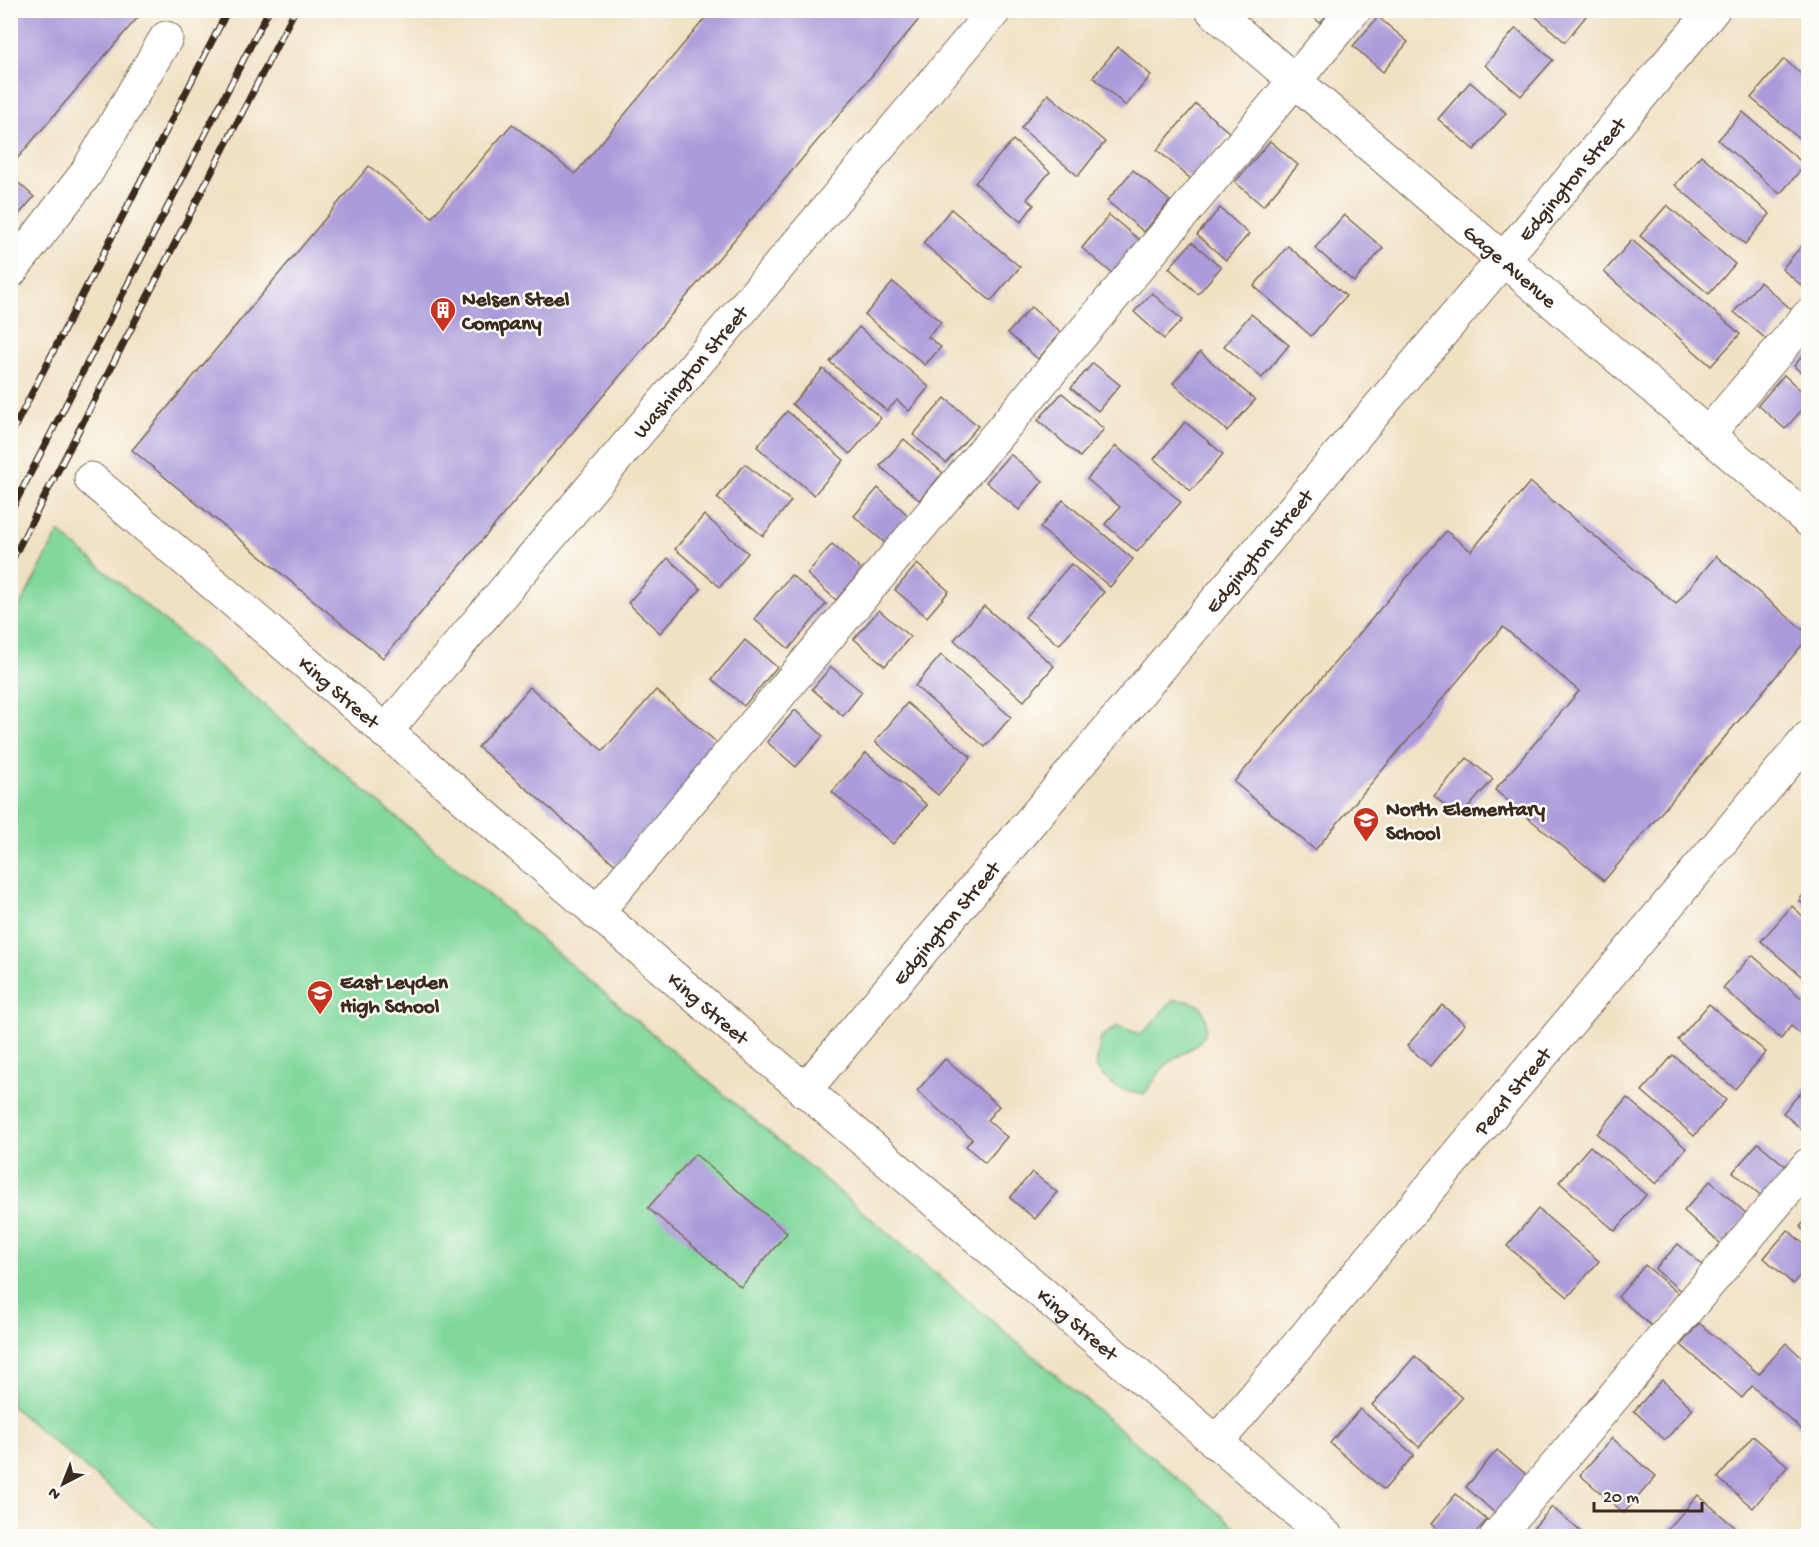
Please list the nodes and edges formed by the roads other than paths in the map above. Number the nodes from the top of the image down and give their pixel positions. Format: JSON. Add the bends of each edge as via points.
{"nodes":[{"id":1,"x":996,"y":10,"type":"edge"},
{"id":2,"x":1212,"y":10,"type":"edge"},
{"id":3,"x":1354,"y":10,"type":"edge"},
{"id":4,"x":1713,"y":10,"type":"edge"},
{"id":5,"x":166,"y":38,"type":"dead end"},
{"id":6,"x":1294,"y":81,"type":"junction"},
{"id":7,"x":1503,"y":260,"type":"junction"},
{"id":8,"x":10,"y":272,"type":"edge"},
{"id":9,"x":1809,"y":316,"type":"edge"},
{"id":10,"x":1708,"y":434,"type":"junction"},
{"id":11,"x":91,"y":479,"type":"dead end"},
{"id":12,"x":1809,"y":520,"type":"edge"},
{"id":13,"x":385,"y":732,"type":"junction"},
{"id":14,"x":1809,"y":738,"type":"edge"},
{"id":15,"x":596,"y":913,"type":"junction"},
{"id":16,"x":804,"y":1091,"type":"junction"},
{"id":17,"x":1809,"y":1165,"type":"edge"},
{"id":18,"x":1216,"y":1443,"type":"junction"},
{"id":19,"x":1326,"y":1536,"type":"edge"},
{"id":20,"x":1497,"y":1536,"type":"edge"}],
"edges":[{"from":1,"to":13,"type":"street","name":"Washington Street"},
{"from":2,"to":6,"type":"street","name":"Gage Avenue"},
{"from":3,"to":6,"type":"street"},
{"from":4,"to":7,"type":"street","name":"Edgington Street"},
{"from":5,"to":8,"type":"street","via":[[85,175]]},
{"from":6,"to":7,"type":"street","name":"Gage Avenue"},
{"from":6,"to":15,"type":"street"},
{"from":7,"to":10,"type":"street","name":"Gage Avenue"},
{"from":7,"to":16,"type":"street","name":"Edgington Street"},
{"from":9,"to":10,"type":"street"},
{"from":10,"to":12,"type":"street","name":"Gage Avenue"},
{"from":11,"to":13,"type":"street","name":"King Street"},
{"from":13,"to":15,"type":"street","name":"King Street"},
{"from":14,"to":18,"type":"street","name":"Pearl Street"},
{"from":15,"to":16,"type":"street","name":"King Street"},
{"from":16,"to":18,"type":"street","name":"King Street"},
{"from":17,"to":20,"type":"street"},
{"from":18,"to":19,"type":"street","name":"King Street"}]}
